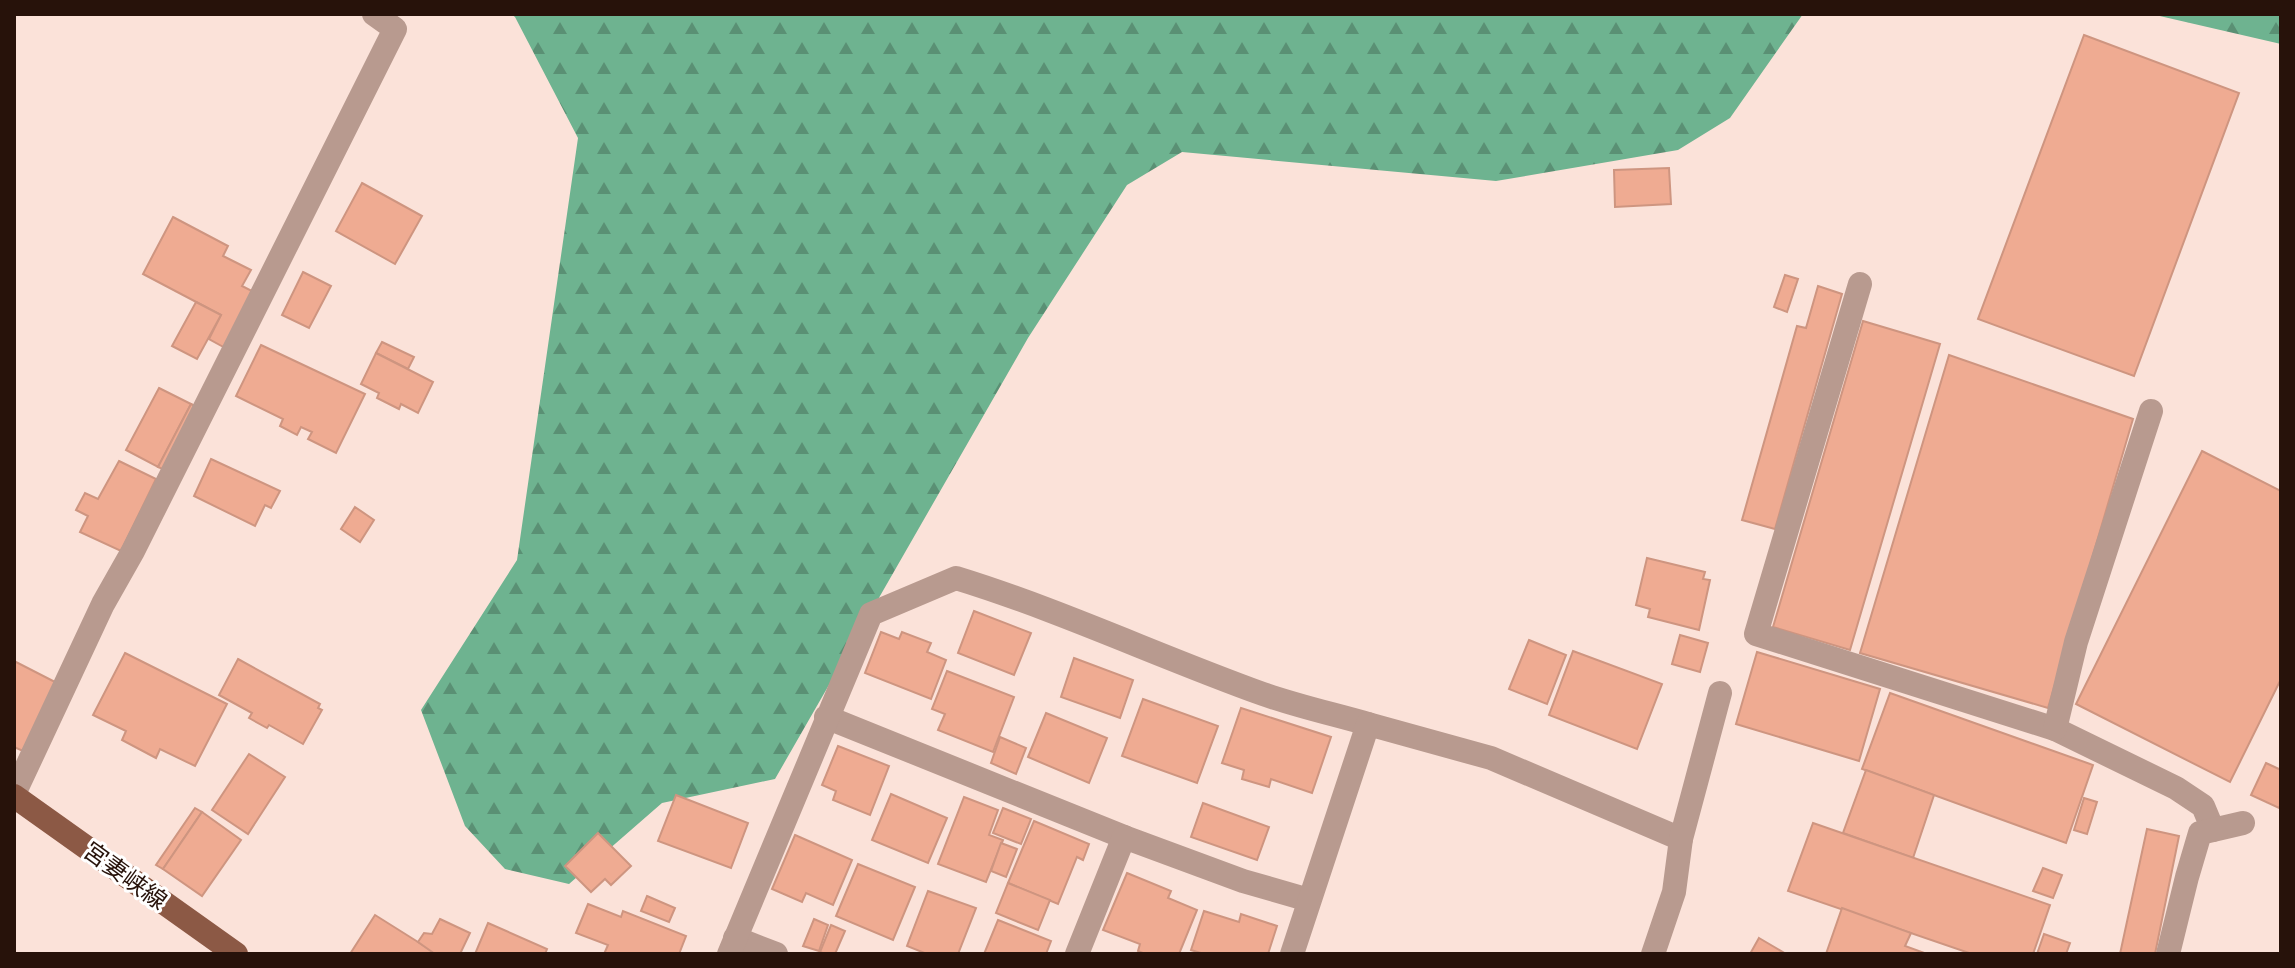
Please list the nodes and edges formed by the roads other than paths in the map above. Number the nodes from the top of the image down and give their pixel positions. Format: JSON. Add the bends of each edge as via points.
{"nodes":[{"id":1,"x":374,"y":14,"type":"edge"},
{"id":2,"x":1860,"y":284,"type":"dead end"},
{"id":3,"x":2151,"y":411,"type":"dead end"},
{"id":4,"x":1720,"y":693,"type":"dead end"},
{"id":5,"x":826,"y":717,"type":"junction"},
{"id":6,"x":1368,"y":724,"type":"junction"},
{"id":7,"x":2055,"y":729,"type":"junction"},
{"id":8,"x":14,"y":795,"type":"edge"},
{"id":9,"x":2243,"y":823,"type":"dead end"},
{"id":10,"x":2213,"y":830,"type":"junction"},
{"id":11,"x":1124,"y":837,"type":"junction"},
{"id":12,"x":1681,"y":839,"type":"junction"},
{"id":13,"x":1309,"y":900,"type":"junction"},
{"id":14,"x":732,"y":946,"type":"edge"},
{"id":15,"x":236,"y":954,"type":"edge"},
{"id":16,"x":776,"y":954,"type":"edge"},
{"id":17,"x":1077,"y":954,"type":"edge"},
{"id":18,"x":1292,"y":954,"type":"edge"},
{"id":19,"x":1653,"y":954,"type":"edge"},
{"id":20,"x":2168,"y":954,"type":"edge"}],
"edges":[{"from":1,"to":8,"type":"street","via":[[395,29],[103,604]]},
{"from":2,"to":7,"type":"street","via":[[1756,634]]},
{"from":3,"to":7,"type":"street","via":[[2076,642]]},
{"from":4,"to":12,"type":"street"},
{"from":5,"to":6,"type":"street","via":[[871,614],[956,578],[1267,695]]},
{"from":5,"to":11,"type":"street"},
{"from":5,"to":14,"type":"street"},
{"from":6,"to":12,"type":"street","via":[[1491,758]]},
{"from":6,"to":13,"type":"street"},
{"from":7,"to":10,"type":"street","via":[[2176,788],[2203,806]]},
{"from":8,"to":15,"type":"main road","name":"宮妻峡線"},
{"from":9,"to":10,"type":"street"},
{"from":10,"to":20,"type":"street","via":[[2200,833]]},
{"from":11,"to":13,"type":"street"},
{"from":11,"to":17,"type":"street"},
{"from":12,"to":19,"type":"street","via":[[1674,892]]},
{"from":13,"to":18,"type":"street"},
{"from":14,"to":16,"type":"street"}]}
